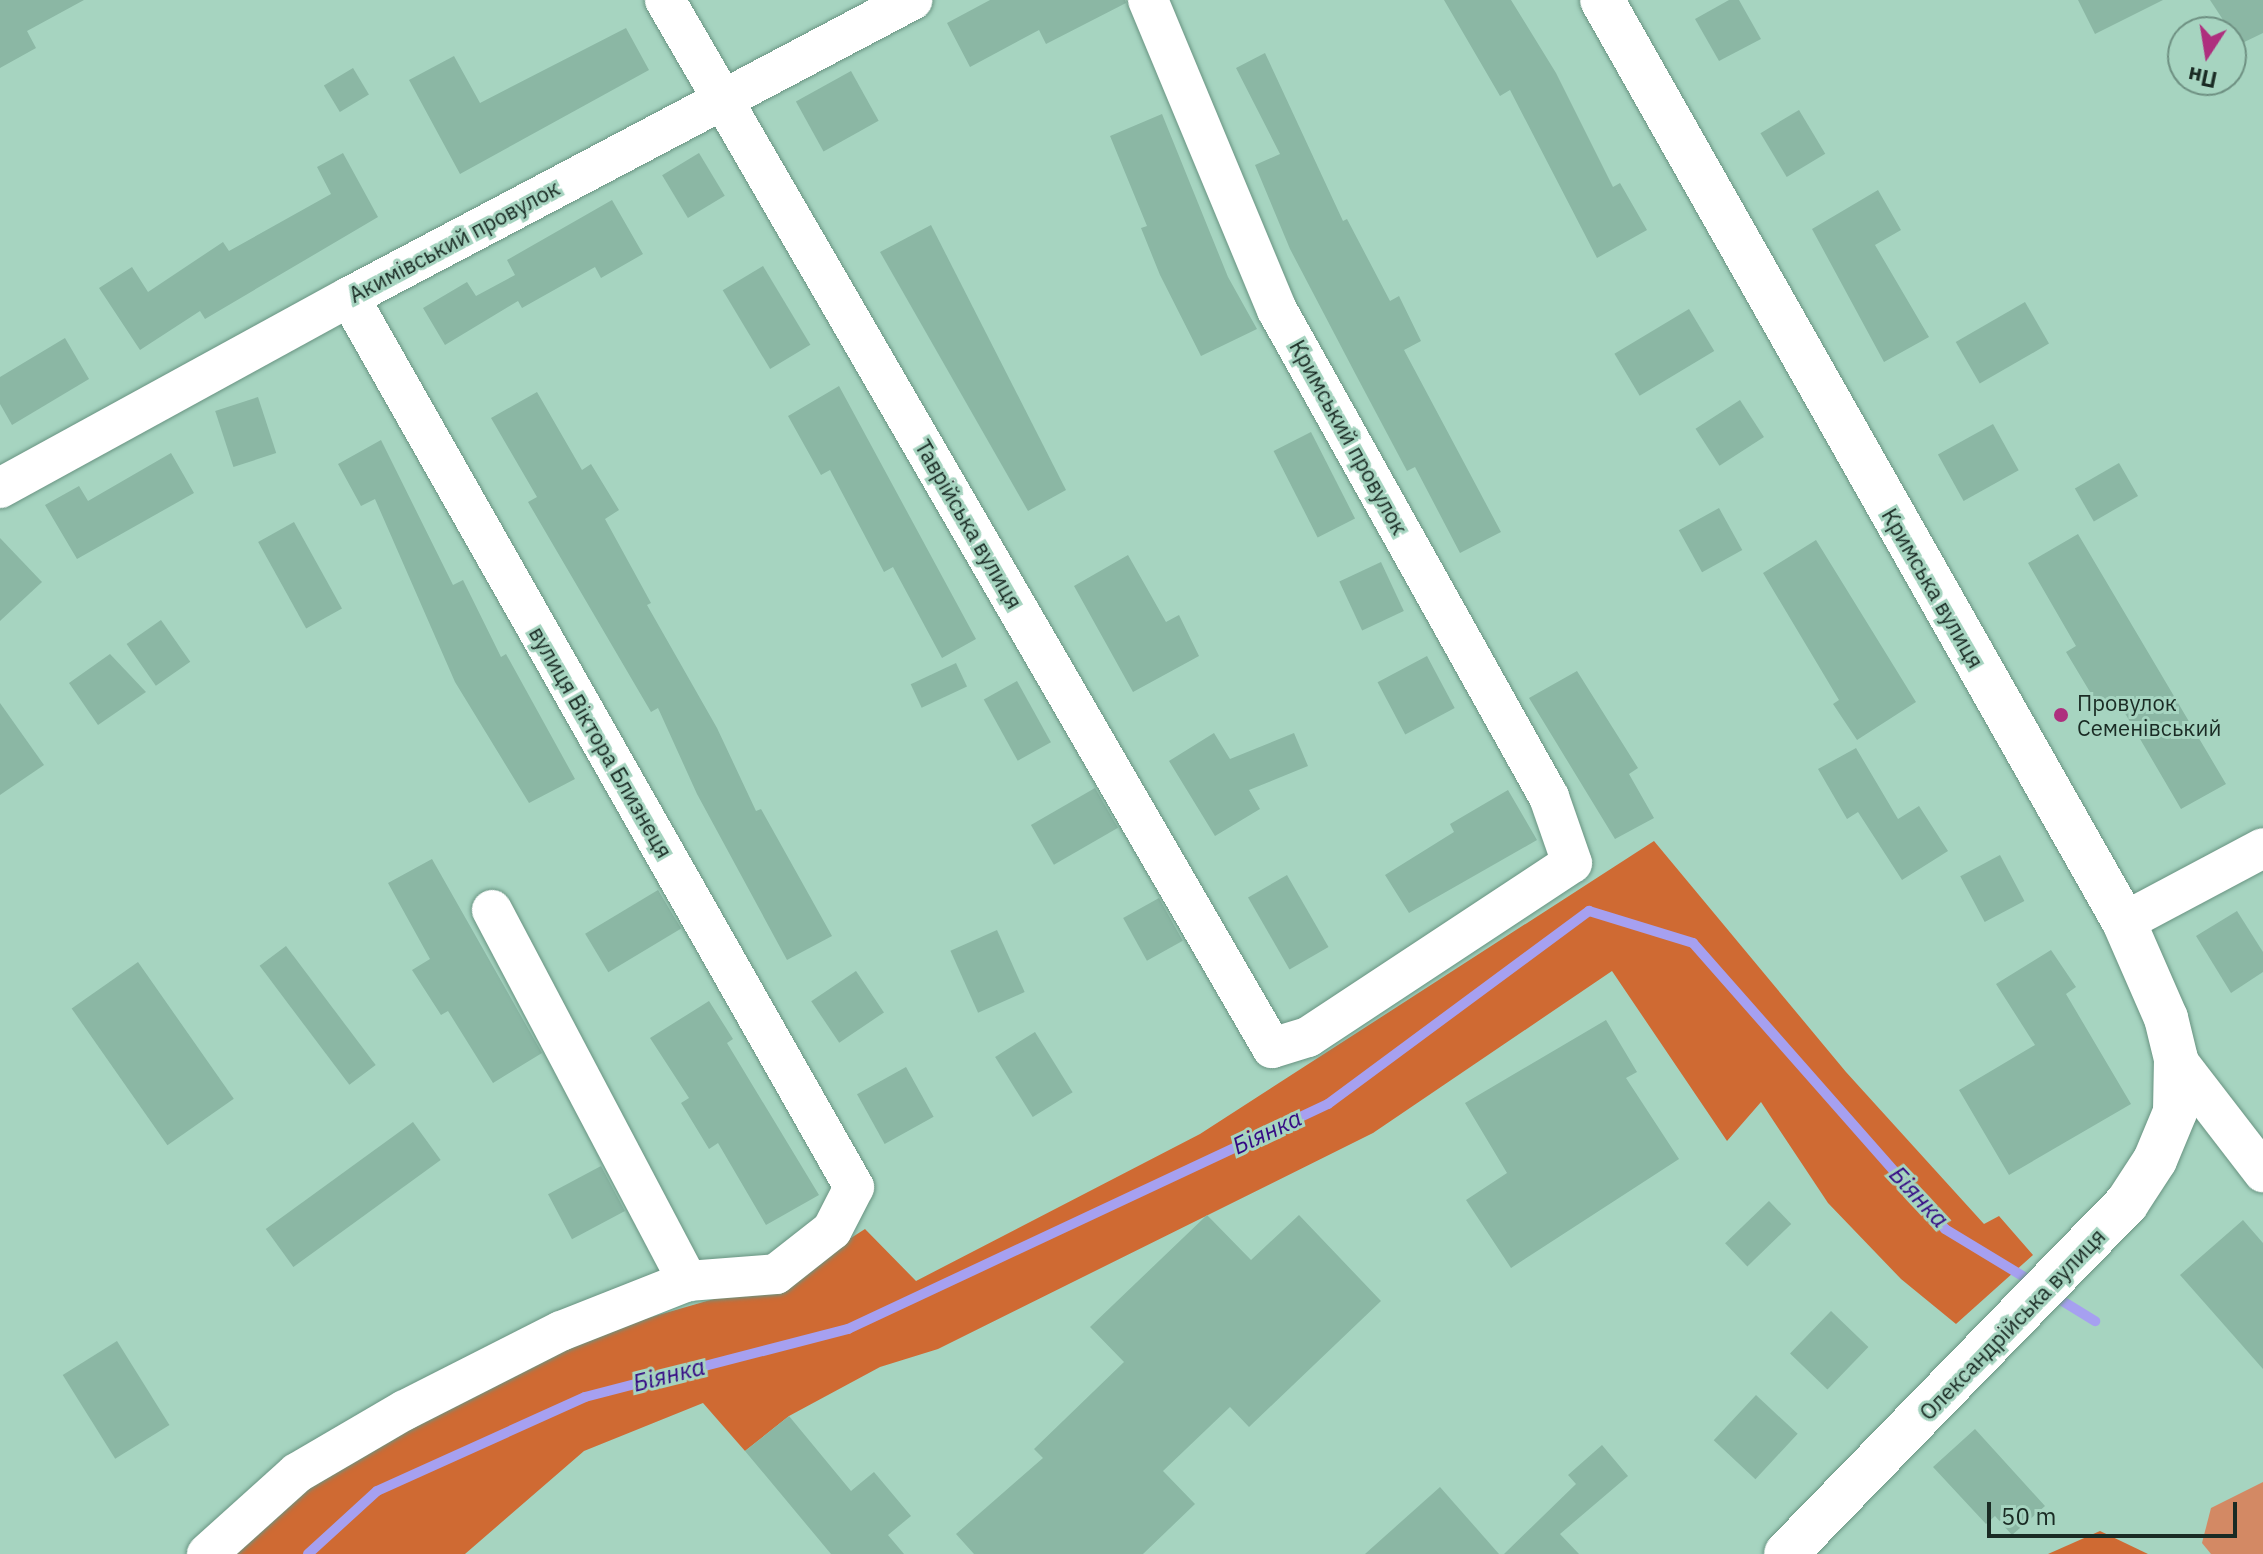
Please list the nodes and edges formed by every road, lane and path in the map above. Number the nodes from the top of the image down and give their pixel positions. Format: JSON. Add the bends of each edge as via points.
{"nodes":[{"id":1,"x":665,"y":0,"type":"edge"},
{"id":2,"x":912,"y":0,"type":"edge"},
{"id":3,"x":1148,"y":0,"type":"edge"},
{"id":4,"x":1602,"y":0,"type":"edge"},
{"id":5,"x":722,"y":97,"type":"junction"},
{"id":6,"x":349,"y":297,"type":"junction"},
{"id":7,"x":0,"y":488,"type":"edge"},
{"id":8,"x":2263,"y":848,"type":"edge"},
{"id":9,"x":492,"y":910,"type":"dead end"},
{"id":10,"x":2124,"y":922,"type":"junction"},
{"id":11,"x":1272,"y":1048,"type":"joint"},
{"id":12,"x":2176,"y":1059,"type":"junction"},
{"id":13,"x":2263,"y":1172,"type":"edge"},
{"id":14,"x":688,"y":1281,"type":"junction"},
{"id":15,"x":207,"y":1554,"type":"edge"},
{"id":16,"x":1786,"y":1554,"type":"edge"}],
"edges":[{"from":1,"to":5,"type":"street","name":"Таврійська вулиця"},
{"from":2,"to":5,"type":"street","name":"Акимівський провулок"},
{"from":3,"to":11,"type":"street","name":"Кримський провулок","via":[[1277,310],[1549,797],[1572,863],[1308,1037]]},
{"from":4,"to":10,"type":"street","name":"Кримська вулиця"},
{"from":5,"to":6,"type":"street","name":"Акимівський провулок"},
{"from":5,"to":11,"type":"street","name":"Таврійська вулиця"},
{"from":6,"to":7,"type":"street","name":"Акимівський провулок"},
{"from":6,"to":14,"type":"street","name":"вулиця Віктора Близнеця","via":[[854,1187],[832,1230],[776,1274]]},
{"from":8,"to":10,"type":"street"},
{"from":9,"to":14,"type":"street"},
{"from":10,"to":12,"type":"street","name":"Кримська вулиця","via":[[2166,1018]]},
{"from":12,"to":13,"type":"street","name":"Кримська вулиця"},
{"from":12,"to":16,"type":"street","name":"Олександрійська вулиця","via":[[2175,1112],[2155,1160],[2100,1235]]},
{"from":14,"to":15,"type":"street","via":[[561,1331],[405,1410],[297,1473]]}]}
